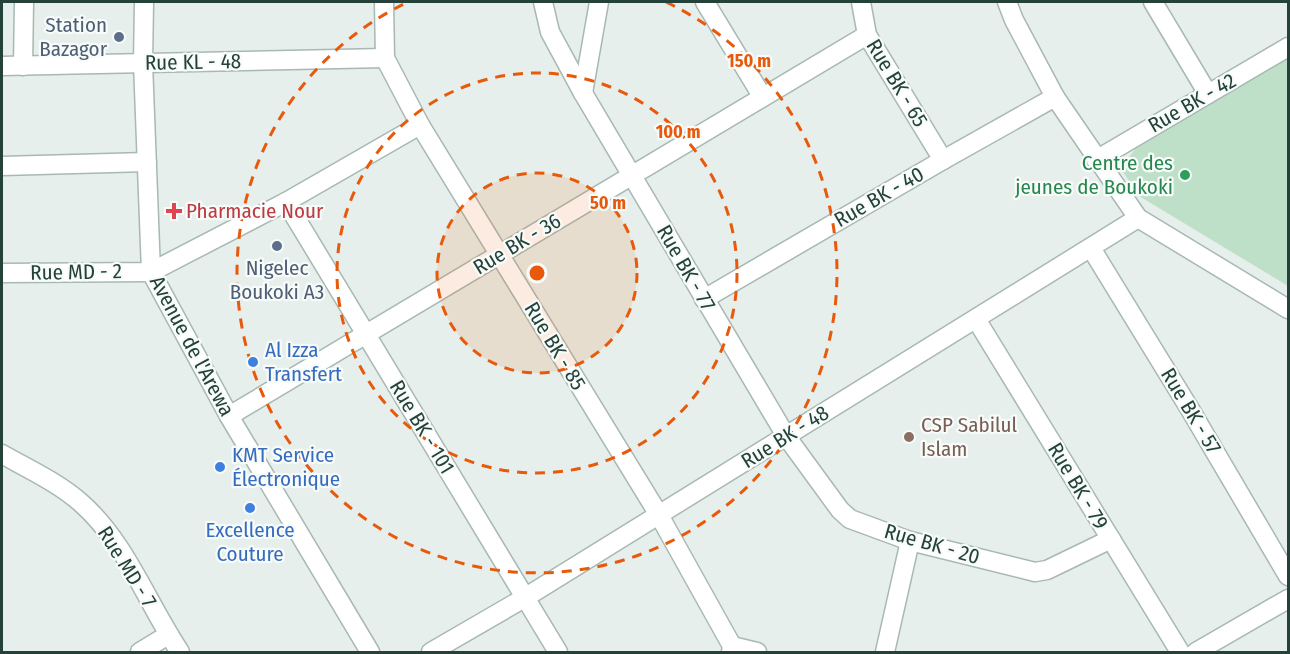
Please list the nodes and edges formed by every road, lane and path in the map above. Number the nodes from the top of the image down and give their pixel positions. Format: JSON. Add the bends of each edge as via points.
{"nodes":[{"id":1,"x":24,"y":2,"type":"edge"},
{"id":2,"x":144,"y":2,"type":"edge"},
{"id":3,"x":384,"y":2,"type":"edge"},
{"id":4,"x":543,"y":2,"type":"edge"},
{"id":5,"x":599,"y":2,"type":"edge"},
{"id":6,"x":705,"y":2,"type":"edge"},
{"id":7,"x":861,"y":2,"type":"edge"},
{"id":8,"x":1007,"y":2,"type":"edge"},
{"id":9,"x":1153,"y":2,"type":"edge"},
{"id":10,"x":867,"y":35,"type":"junction"},
{"id":11,"x":1288,"y":47,"type":"edge"},
{"id":12,"x":385,"y":58,"type":"junction"},
{"id":13,"x":143,"y":63,"type":"junction"},
{"id":14,"x":2,"y":66,"type":"edge"},
{"id":15,"x":23,"y":66,"type":"junction"},
{"id":16,"x":583,"y":93,"type":"junction"},
{"id":17,"x":1208,"y":94,"type":"junction"},
{"id":18,"x":762,"y":96,"type":"junction"},
{"id":19,"x":1055,"y":97,"type":"junction"},
{"id":20,"x":420,"y":125,"type":"junction"},
{"id":21,"x":943,"y":160,"type":"junction"},
{"id":22,"x":1096,"y":160,"type":"junction"},
{"id":23,"x":147,"y":162,"type":"junction"},
{"id":24,"x":2,"y":166,"type":"edge"},
{"id":25,"x":632,"y":175,"type":"junction"},
{"id":26,"x":286,"y":202,"type":"junction"},
{"id":27,"x":1138,"y":218,"type":"junction"},
{"id":28,"x":1090,"y":248,"type":"junction"},
{"id":29,"x":500,"y":254,"type":"junction"},
{"id":30,"x":152,"y":272,"type":"junction"},
{"id":31,"x":2,"y":273,"type":"edge"},
{"id":32,"x":704,"y":300,"type":"junction"},
{"id":33,"x":1288,"y":309,"type":"edge"},
{"id":34,"x":976,"y":319,"type":"junction"},
{"id":35,"x":365,"y":334,"type":"junction"},
{"id":36,"x":229,"y":416,"type":"junction"},
{"id":37,"x":786,"y":436,"type":"junction"},
{"id":38,"x":2,"y":454,"type":"edge"},
{"id":39,"x":659,"y":515,"type":"junction"},
{"id":40,"x":1111,"y":539,"type":"junction"},
{"id":41,"x":910,"y":541,"type":"junction"},
{"id":42,"x":1288,"y":576,"type":"edge"},
{"id":43,"x":526,"y":597,"type":"junction"},
{"id":44,"x":1288,"y":599,"type":"edge"},
{"id":45,"x":168,"y":635,"type":"junction"},
{"id":46,"x":732,"y":649,"type":"edge"},
{"id":47,"x":140,"y":652,"type":"edge"},
{"id":48,"x":180,"y":652,"type":"edge"},
{"id":49,"x":370,"y":652,"type":"edge"},
{"id":50,"x":431,"y":652,"type":"edge"},
{"id":51,"x":558,"y":652,"type":"edge"},
{"id":52,"x":757,"y":652,"type":"edge"},
{"id":53,"x":885,"y":652,"type":"edge"},
{"id":54,"x":1180,"y":652,"type":"edge"},
{"id":55,"x":1196,"y":652,"type":"edge"}],
"edges":[{"from":1,"to":15,"type":"street"},
{"from":2,"to":13,"type":"street","name":"Avenue de l'Arewa"},
{"from":3,"to":12,"type":"street","name":"Rue BK - 85"},
{"from":4,"to":16,"type":"street","name":"Rue BK - 77","via":[[550,32]]},
{"from":5,"to":16,"type":"street"},
{"from":6,"to":18,"type":"street"},
{"from":7,"to":10,"type":"street","name":"Rue BK - 65"},
{"from":8,"to":19,"type":"street"},
{"from":9,"to":17,"type":"street"},
{"from":10,"to":18,"type":"street","name":"Rue BK - 36"},
{"from":10,"to":21,"type":"street","name":"Rue BK - 65"},
{"from":11,"to":17,"type":"street","name":"Rue BK - 42"},
{"from":12,"to":13,"type":"street","name":"Rue KL - 48"},
{"from":12,"to":20,"type":"street","name":"Rue BK - 85"},
{"from":13,"to":15,"type":"street","name":"Rue KL - 48"},
{"from":13,"to":23,"type":"street","name":"Avenue de l'Arewa"},
{"from":14,"to":15,"type":"street","name":"Rue KL - 48"},
{"from":16,"to":25,"type":"street","name":"Rue BK - 77"},
{"from":17,"to":22,"type":"street","name":"Rue BK - 42"},
{"from":18,"to":25,"type":"street","name":"Rue BK - 36"},
{"from":19,"to":21,"type":"street","name":"Rue BK - 40"},
{"from":19,"to":22,"type":"street"},
{"from":20,"to":26,"type":"street"},
{"from":20,"to":29,"type":"street","name":"Rue BK - 85"},
{"from":21,"to":32,"type":"street","name":"Rue BK - 40"},
{"from":22,"to":27,"type":"street"},
{"from":23,"to":24,"type":"street"},
{"from":23,"to":30,"type":"street","name":"Avenue de l'Arewa"},
{"from":25,"to":29,"type":"street","name":"Rue BK - 36"},
{"from":25,"to":32,"type":"street","name":"Rue BK - 77"},
{"from":26,"to":30,"type":"street"},
{"from":26,"to":35,"type":"street","name":"Rue BK - 101"},
{"from":27,"to":28,"type":"street","name":"Rue BK - 48"},
{"from":27,"to":33,"type":"street"},
{"from":28,"to":34,"type":"street","name":"Rue BK - 48"},
{"from":28,"to":42,"type":"street","name":"Rue BK - 57"},
{"from":29,"to":35,"type":"street","name":"Rue BK - 36"},
{"from":29,"to":39,"type":"street","name":"Rue BK - 85"},
{"from":30,"to":31,"type":"street","name":"Rue MD - 2"},
{"from":30,"to":36,"type":"street","name":"Avenue de l'Arewa"},
{"from":32,"to":37,"type":"street","name":"Rue BK - 77"},
{"from":34,"to":37,"type":"street","name":"Rue BK - 48"},
{"from":34,"to":40,"type":"street","name":"Rue BK - 79"},
{"from":35,"to":36,"type":"street","name":"Rue BK - 36"},
{"from":35,"to":43,"type":"street","name":"Rue BK - 101"},
{"from":36,"to":49,"type":"street","name":"Avenue de l'Arewa"},
{"from":37,"to":39,"type":"street","name":"Rue BK - 48"},
{"from":37,"to":41,"type":"street","name":"Rue BK - 20","via":[[850,519]]},
{"from":38,"to":45,"type":"street","name":"Rue MD - 7","via":[[58,486],[93,515],[118,546]]},
{"from":39,"to":43,"type":"street","name":"Rue BK - 48"},
{"from":39,"to":46,"type":"street","name":"Rue BK - 85"},
{"from":40,"to":41,"type":"street","name":"Rue BK - 20","via":[[1035,572]]},
{"from":40,"to":54,"type":"street","name":"Rue BK - 79"},
{"from":41,"to":53,"type":"street"},
{"from":43,"to":50,"type":"street","name":"Rue BK - 48"},
{"from":43,"to":51,"type":"street","name":"Rue BK - 101"},
{"from":44,"to":55,"type":"street"},
{"from":45,"to":47,"type":"street"},
{"from":45,"to":48,"type":"street","name":"Rue MD - 7"},
{"from":46,"to":52,"type":"street"}]}
